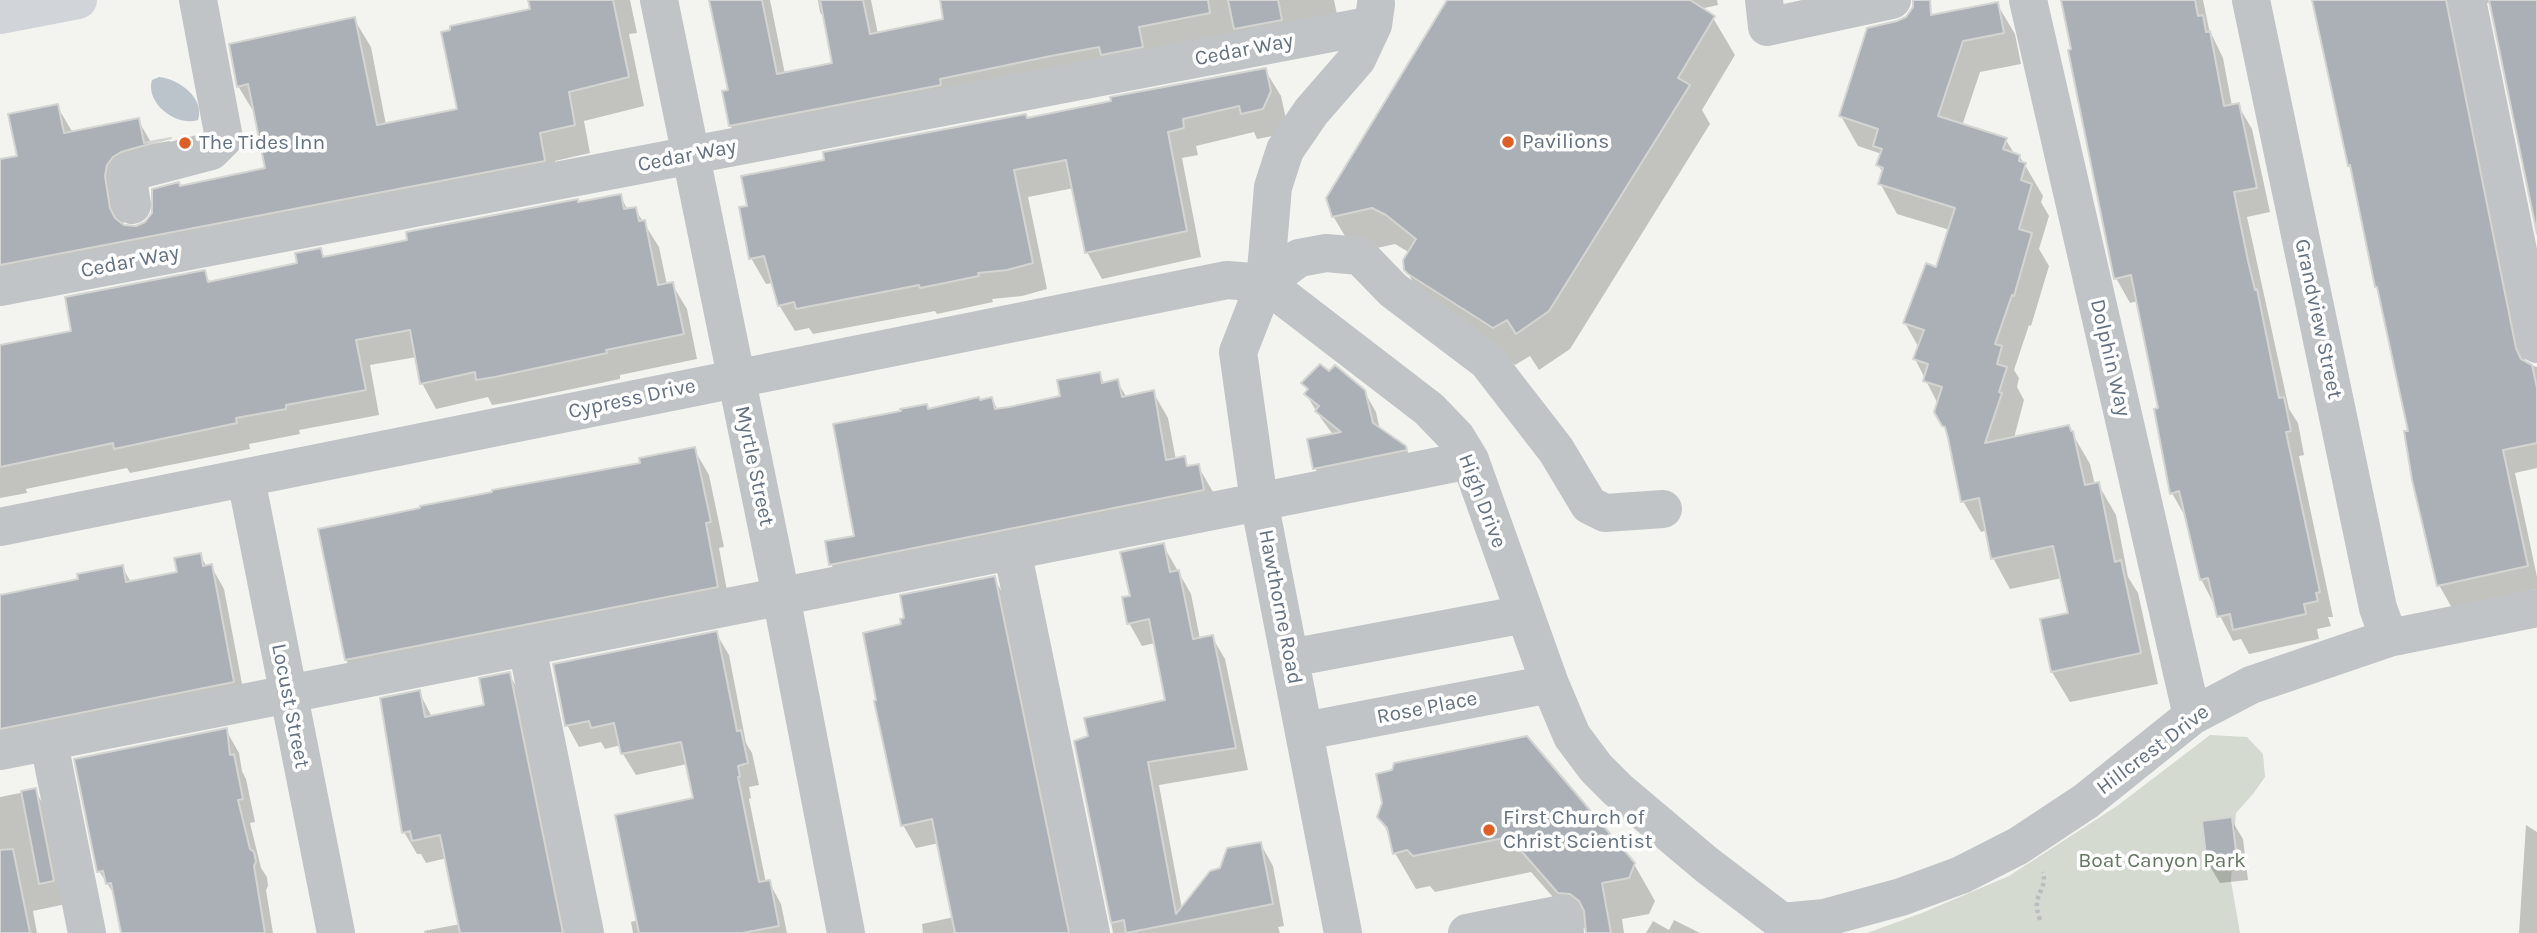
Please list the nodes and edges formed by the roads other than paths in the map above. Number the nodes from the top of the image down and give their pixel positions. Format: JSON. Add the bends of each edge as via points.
{"nodes":[{"id":1,"x":78,"y":0,"type":"edge"},
{"id":2,"x":198,"y":0,"type":"edge"},
{"id":3,"x":659,"y":0,"type":"edge"},
{"id":4,"x":1892,"y":0,"type":"edge"},
{"id":5,"x":2028,"y":0,"type":"edge"},
{"id":6,"x":2251,"y":0,"type":"edge"},
{"id":7,"x":2467,"y":0,"type":"edge"},
{"id":8,"x":1375,"y":12,"type":"edge"},
{"id":9,"x":1766,"y":14,"type":"edge"},
{"id":10,"x":0,"y":15,"type":"edge"},
{"id":11,"x":691,"y":155,"type":"junction"},
{"id":12,"x":140,"y":260,"type":"junction"},
{"id":13,"x":1265,"y":283,"type":"junction"},
{"id":14,"x":0,"y":287,"type":"edge"},
{"id":15,"x":2537,"y":344,"type":"edge"},
{"id":16,"x":736,"y":377,"type":"junction"},
{"id":17,"x":1470,"y":460,"type":"junction"},
{"id":18,"x":246,"y":479,"type":"junction"},
{"id":19,"x":1259,"y":501,"type":"junction"},
{"id":20,"x":1663,"y":509,"type":"dead end"},
{"id":21,"x":0,"y":527,"type":"edge"},
{"id":22,"x":1012,"y":550,"type":"junction"},
{"id":23,"x":781,"y":596,"type":"junction"},
{"id":24,"x":2537,"y":608,"type":"edge"},
{"id":25,"x":1525,"y":614,"type":"junction"},
{"id":26,"x":2389,"y":638,"type":"junction"},
{"id":27,"x":527,"y":648,"type":"junction"},
{"id":28,"x":1290,"y":658,"type":"junction"},
{"id":29,"x":1550,"y":684,"type":"junction"},
{"id":30,"x":288,"y":695,"type":"junction"},
{"id":31,"x":2192,"y":716,"type":"junction"},
{"id":32,"x":1305,"y":731,"type":"junction"},
{"id":33,"x":49,"y":743,"type":"junction"},
{"id":34,"x":0,"y":751,"type":"edge"},
{"id":35,"x":1784,"y":928,"type":"edge"},
{"id":36,"x":87,"y":933,"type":"edge"},
{"id":37,"x":336,"y":933,"type":"edge"},
{"id":38,"x":585,"y":933,"type":"edge"},
{"id":39,"x":846,"y":933,"type":"edge"},
{"id":40,"x":1091,"y":933,"type":"edge"},
{"id":41,"x":1343,"y":933,"type":"edge"},
{"id":42,"x":1468,"y":933,"type":"edge"},
{"id":43,"x":1565,"y":933,"type":"edge"}],
"edges":[{"from":1,"to":10,"type":"highway"},
{"from":2,"to":12,"type":"street","via":[[224,138],[212,151],[127,173]]},
{"from":3,"to":11,"type":"street","name":"Myrtle Street"},
{"from":4,"to":9,"type":"street"},
{"from":5,"to":31,"type":"street","name":"Dolphin Way"},
{"from":6,"to":26,"type":"street","name":"Grandview Street","via":[[2378,608]]},
{"from":7,"to":15,"type":"street"},
{"from":8,"to":11,"type":"street","name":"Cedar Way"},
{"from":8,"to":13,"type":"street","via":[[1357,59],[1285,150],[1273,187]]},
{"from":11,"to":12,"type":"street","name":"Cedar Way"},
{"from":11,"to":16,"type":"street","name":"Myrtle Street"},
{"from":12,"to":14,"type":"street","name":"Cedar Way"},
{"from":13,"to":16,"type":"street","name":"Cypress Drive","via":[[1227,280]]},
{"from":13,"to":17,"type":"street","name":"High Drive","via":[[1429,409]]},
{"from":13,"to":19,"type":"street","name":"Hawthorne Road","via":[[1238,352]]},
{"from":13,"to":20,"type":"street","via":[[1299,258],[1326,253],[1360,257],[1393,290],[1487,361],[1556,450],[1589,505],[1605,513]]},
{"from":16,"to":18,"type":"street","name":"Cypress Drive"},
{"from":16,"to":23,"type":"street","name":"Myrtle Street"},
{"from":17,"to":19,"type":"street"},
{"from":17,"to":25,"type":"street","name":"High Drive"},
{"from":18,"to":21,"type":"street","name":"Cypress Drive"},
{"from":18,"to":30,"type":"street","name":"Locust Street"},
{"from":19,"to":22,"type":"street"},
{"from":19,"to":28,"type":"street","name":"Hawthorne Road"},
{"from":22,"to":23,"type":"street"},
{"from":22,"to":40,"type":"street"},
{"from":23,"to":27,"type":"street"},
{"from":23,"to":39,"type":"street","name":"Myrtle Street"},
{"from":24,"to":26,"type":"street","name":"Hillcrest Drive"},
{"from":25,"to":28,"type":"street"},
{"from":25,"to":29,"type":"street","name":"High Drive"},
{"from":26,"to":31,"type":"street","name":"Hillcrest Drive","via":[[2251,685]]},
{"from":27,"to":30,"type":"street"},
{"from":27,"to":38,"type":"street"},
{"from":28,"to":32,"type":"street","name":"Hawthorne Road"},
{"from":29,"to":32,"type":"street","name":"Rose Place"},
{"from":29,"to":35,"type":"street","name":"High Drive","via":[[1572,736],[1604,776]]},
{"from":30,"to":33,"type":"street"},
{"from":30,"to":37,"type":"street","name":"Locust Street"},
{"from":31,"to":35,"type":"street","name":"Hillcrest Drive","via":[[2086,801],[2018,846],[1961,875],[1900,897]]},
{"from":32,"to":41,"type":"street","name":"Hawthorne Road"},
{"from":33,"to":34,"type":"street"},
{"from":33,"to":36,"type":"street"},
{"from":42,"to":43,"type":"street","via":[[1562,914]]}]}
